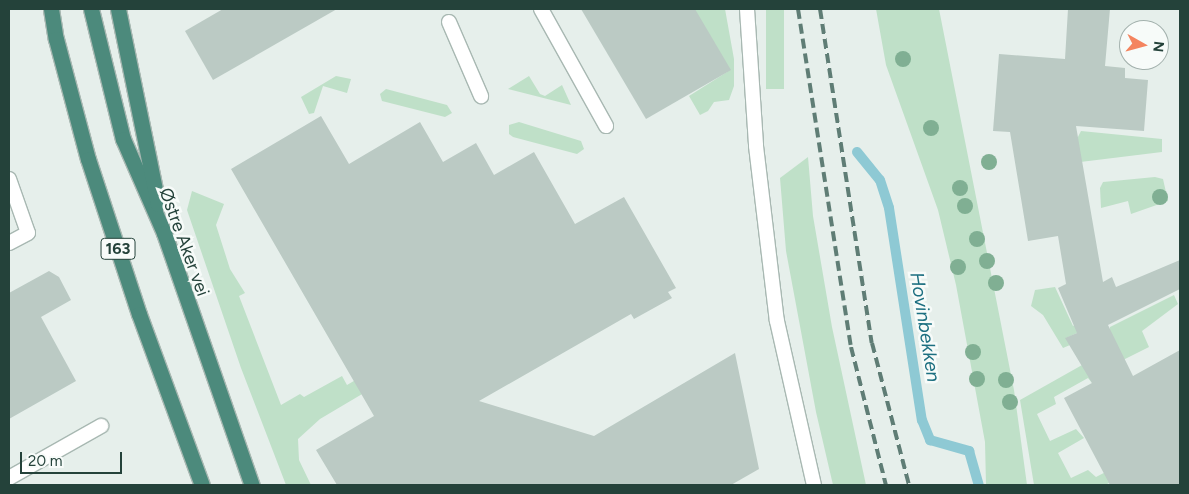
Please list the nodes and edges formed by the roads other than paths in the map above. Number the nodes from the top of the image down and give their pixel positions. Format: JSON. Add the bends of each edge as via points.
{"nodes":[{"id":1,"x":51,"y":9,"type":"edge"},
{"id":2,"x":91,"y":9,"type":"edge"},
{"id":3,"x":118,"y":9,"type":"edge"},
{"id":4,"x":541,"y":9,"type":"edge"},
{"id":5,"x":747,"y":9,"type":"edge"},
{"id":6,"x":449,"y":22,"type":"dead end"},
{"id":7,"x":481,"y":96,"type":"dead end"},
{"id":8,"x":606,"y":126,"type":"dead end"},
{"id":9,"x":9,"y":179,"type":"edge"},
{"id":10,"x":164,"y":233,"type":"junction"},
{"id":11,"x":9,"y":243,"type":"edge"},
{"id":12,"x":101,"y":426,"type":"dead end"},
{"id":13,"x":9,"y":478,"type":"edge"},
{"id":14,"x":14,"y":485,"type":"edge"},
{"id":15,"x":202,"y":485,"type":"edge"},
{"id":16,"x":252,"y":485,"type":"edge"},
{"id":17,"x":814,"y":485,"type":"edge"}],
"edges":[{"from":1,"to":15,"type":"highway","number":"163","via":[[60,58],[88,159],[139,314]]},
{"from":2,"to":10,"type":"highway","name":"Østre Aker vei","via":[[123,139]]},
{"from":3,"to":10,"type":"highway"},
{"from":4,"to":8,"type":"lane"},
{"from":5,"to":17,"type":"lane","via":[[756,146],[777,321]]},
{"from":6,"to":7,"type":"lane"},
{"from":9,"to":11,"type":"lane","via":[[28,233]]},
{"from":10,"to":16,"type":"highway","name":"Østre Aker vei"},
{"from":12,"to":13,"type":"lane"},
{"from":13,"to":14,"type":"lane"}]}
